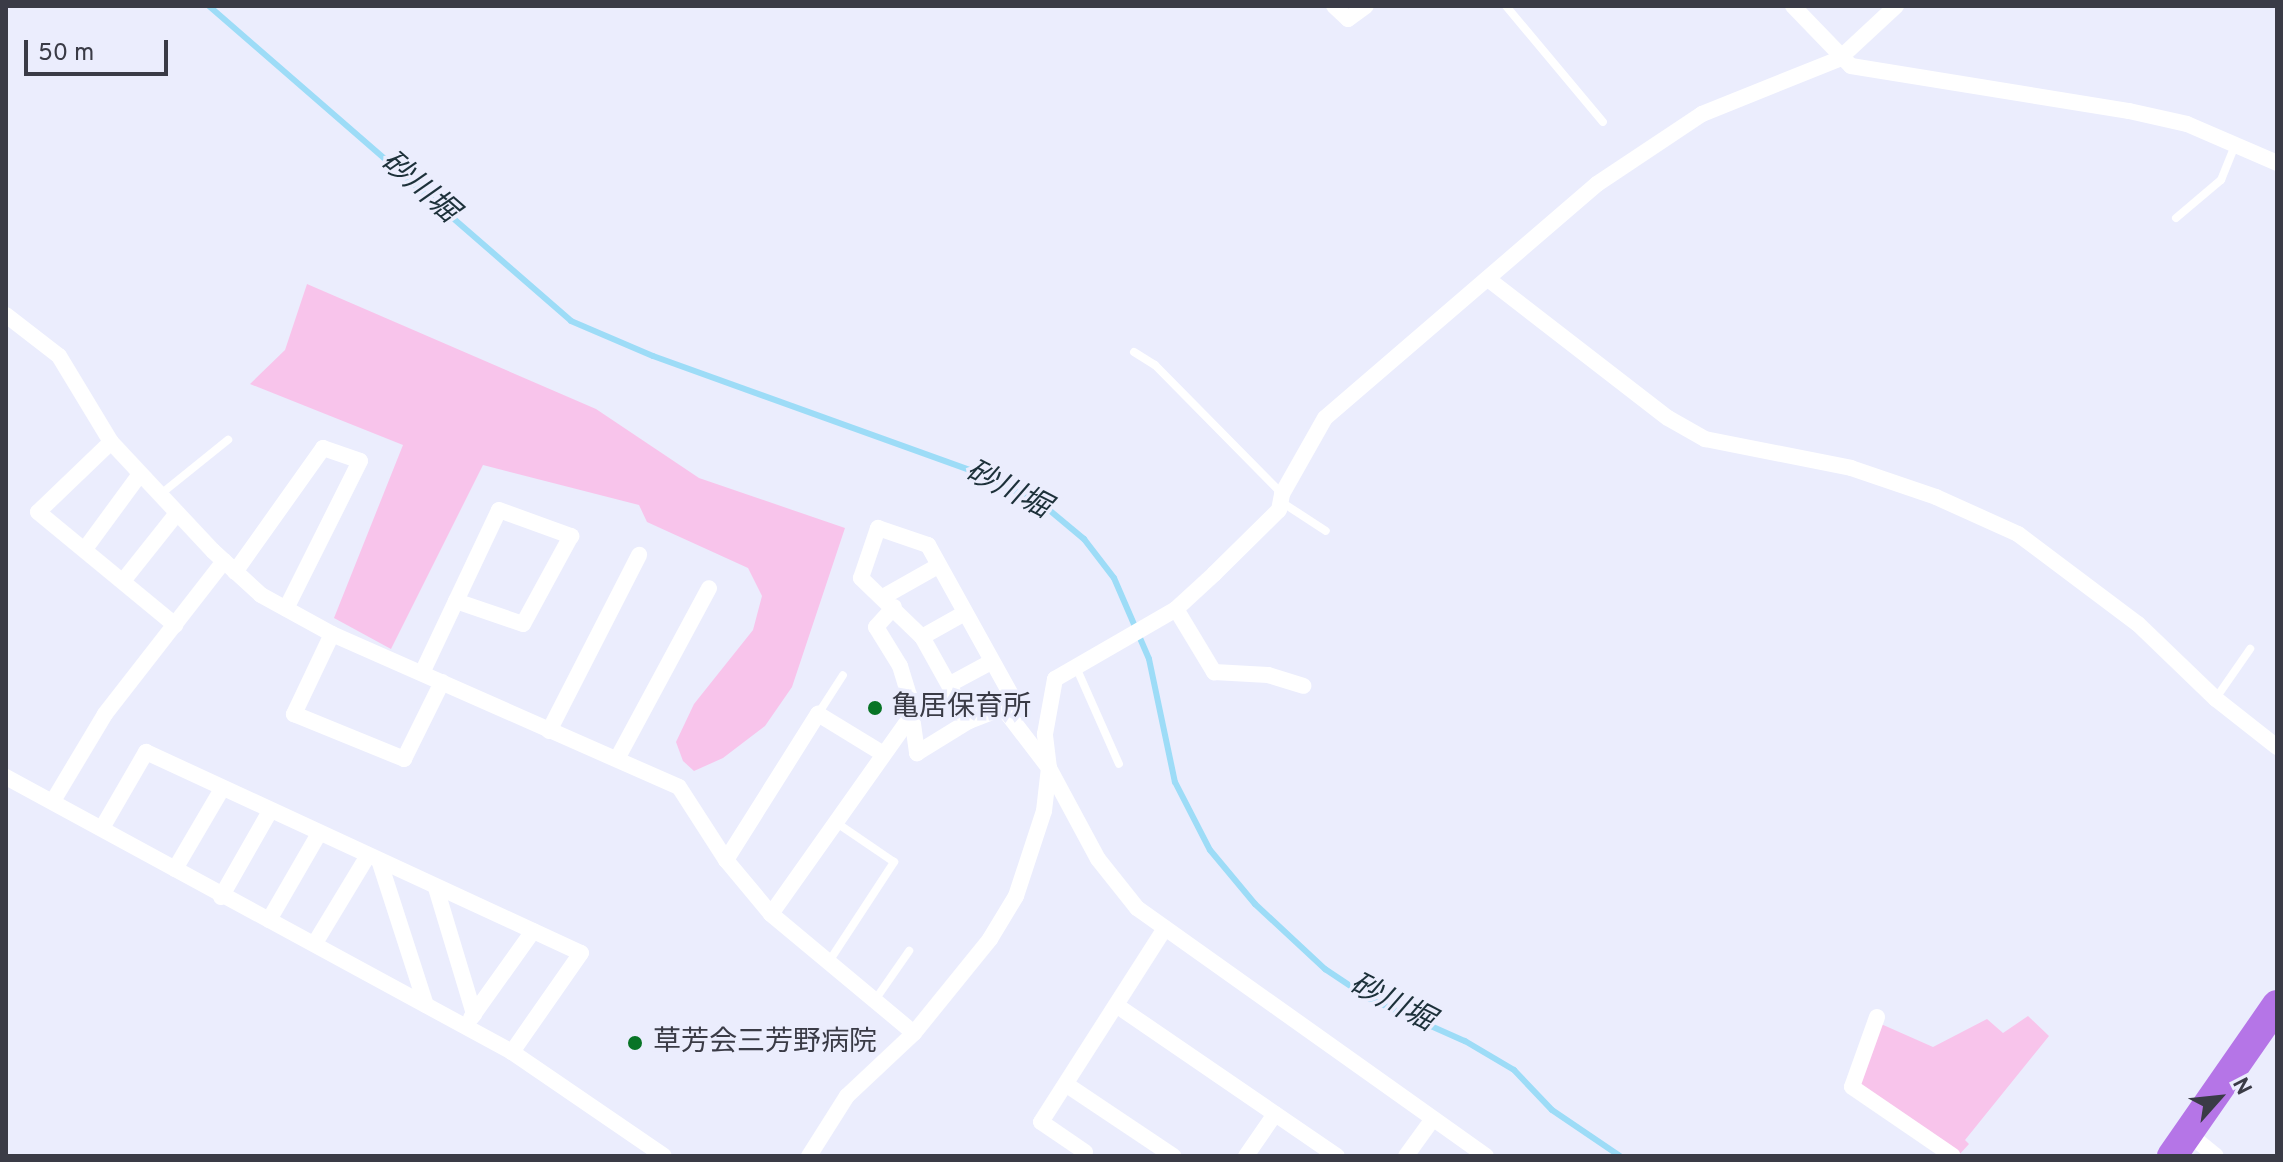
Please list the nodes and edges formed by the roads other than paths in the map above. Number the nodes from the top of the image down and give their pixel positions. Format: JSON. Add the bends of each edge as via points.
{"nodes":[{"id":1,"x":1334,"y":6,"type":"edge"},
{"id":2,"x":1366,"y":6,"type":"edge"},
{"id":3,"x":1506,"y":6,"type":"edge"},
{"id":4,"x":1793,"y":6,"type":"edge"},
{"id":5,"x":1896,"y":6,"type":"edge"},
{"id":6,"x":1839,"y":59,"type":"junction"},
{"id":7,"x":1603,"y":122,"type":"dead end"},
{"id":8,"x":2235,"y":145,"type":"junction"},
{"id":9,"x":2277,"y":163,"type":"edge"},
{"id":10,"x":2176,"y":218,"type":"dead end"},
{"id":11,"x":1488,"y":279,"type":"junction"},
{"id":12,"x":6,"y":315,"type":"edge"},
{"id":13,"x":1134,"y":352,"type":"dead end"},
{"id":14,"x":228,"y":440,"type":"dead end"},
{"id":15,"x":111,"y":442,"type":"junction"},
{"id":16,"x":140,"y":474,"type":"junction"},
{"id":17,"x":162,"y":493,"type":"junction"},
{"id":18,"x":1282,"y":499,"type":"junction"},
{"id":19,"x":177,"y":513,"type":"junction"},
{"id":20,"x":1326,"y":531,"type":"dead end"},
{"id":21,"x":85,"y":549,"type":"junction"},
{"id":22,"x":639,"y":555,"type":"dead end"},
{"id":23,"x":230,"y":566,"type":"junction"},
{"id":24,"x":938,"y":566,"type":"junction"},
{"id":25,"x":123,"y":581,"type":"junction"},
{"id":26,"x":709,"y":588,"type":"dead end"},
{"id":27,"x":456,"y":601,"type":"junction"},
{"id":28,"x":889,"y":602,"type":"junction"},
{"id":29,"x":286,"y":609,"type":"junction"},
{"id":30,"x":1176,"y":609,"type":"junction"},
{"id":31,"x":965,"y":613,"type":"junction"},
{"id":32,"x":175,"y":625,"type":"junction"},
{"id":33,"x":332,"y":634,"type":"junction"},
{"id":34,"x":922,"y":637,"type":"junction"},
{"id":35,"x":2250,"y":649,"type":"dead end"},
{"id":36,"x":991,"y":662,"type":"junction"},
{"id":37,"x":1076,"y":667,"type":"junction"},
{"id":38,"x":422,"y":673,"type":"junction"},
{"id":39,"x":843,"y":675,"type":"dead end"},
{"id":40,"x":442,"y":682,"type":"junction"},
{"id":41,"x":952,"y":683,"type":"junction"},
{"id":42,"x":1303,"y":686,"type":"dead end"},
{"id":43,"x":2216,"y":699,"type":"junction"},
{"id":44,"x":1003,"y":708,"type":"junction"},
{"id":45,"x":818,"y":714,"type":"junction"},
{"id":46,"x":912,"y":715,"type":"junction"},
{"id":47,"x":969,"y":721,"type":"junction"},
{"id":48,"x":549,"y":731,"type":"junction"},
{"id":49,"x":2277,"y":747,"type":"edge"},
{"id":50,"x":882,"y":753,"type":"junction"},
{"id":51,"x":617,"y":759,"type":"junction"},
{"id":52,"x":1119,"y":764,"type":"dead end"},
{"id":53,"x":1049,"y":768,"type":"junction"},
{"id":54,"x":6,"y":777,"type":"edge"},
{"id":55,"x":222,"y":789,"type":"junction"},
{"id":56,"x":53,"y":801,"type":"junction"},
{"id":57,"x":269,"y":813,"type":"junction"},
{"id":58,"x":834,"y":821,"type":"junction"},
{"id":59,"x":102,"y":828,"type":"junction"},
{"id":60,"x":318,"y":835,"type":"junction"},
{"id":61,"x":374,"y":860,"type":"junction"},
{"id":62,"x":726,"y":860,"type":"junction"},
{"id":63,"x":175,"y":869,"type":"junction"},
{"id":64,"x":436,"y":888,"type":"junction"},
{"id":65,"x":221,"y":897,"type":"junction"},
{"id":66,"x":771,"y":914,"type":"junction"},
{"id":67,"x":269,"y":920,"type":"junction"},
{"id":68,"x":1165,"y":928,"type":"junction"},
{"id":69,"x":533,"y":931,"type":"junction"},
{"id":70,"x":315,"y":943,"type":"junction"},
{"id":71,"x":909,"y":951,"type":"dead end"},
{"id":72,"x":828,"y":964,"type":"junction"},
{"id":73,"x":874,"y":1000,"type":"junction"},
{"id":74,"x":426,"y":1005,"type":"junction"},
{"id":75,"x":2277,"y":1005,"type":"edge"},
{"id":76,"x":1119,"y":1007,"type":"junction"},
{"id":77,"x":1877,"y":1017,"type":"dead end"},
{"id":78,"x":470,"y":1021,"type":"junction"},
{"id":79,"x":914,"y":1033,"type":"junction"},
{"id":80,"x":512,"y":1052,"type":"junction"},
{"id":81,"x":1067,"y":1085,"type":"junction"},
{"id":82,"x":1275,"y":1114,"type":"junction"},
{"id":83,"x":1432,"y":1120,"type":"junction"},
{"id":84,"x":2181,"y":1145,"type":"edge"},
{"id":85,"x":1085,"y":1152,"type":"dead end"},
{"id":86,"x":664,"y":1156,"type":"edge"},
{"id":87,"x":809,"y":1156,"type":"edge"},
{"id":88,"x":1173,"y":1156,"type":"edge"},
{"id":89,"x":1246,"y":1156,"type":"edge"},
{"id":90,"x":1337,"y":1156,"type":"edge"},
{"id":91,"x":1406,"y":1156,"type":"edge"},
{"id":92,"x":1486,"y":1156,"type":"edge"},
{"id":93,"x":1953,"y":1156,"type":"edge"},
{"id":94,"x":2216,"y":1156,"type":"edge"}],
"edges":[{"from":1,"to":2,"type":"street","via":[[1348,19]]},
{"from":3,"to":7,"type":"lane"},
{"from":4,"to":6,"type":"street"},
{"from":5,"to":6,"type":"street"},
{"from":6,"to":8,"type":"street","via":[[1934,82],[1996,86],[2129,111],[2187,124]]},
{"from":6,"to":11,"type":"street","via":[[1676,128],[1597,184]]},
{"from":8,"to":9,"type":"street"},
{"from":8,"to":10,"type":"lane","via":[[2221,180]]},
{"from":11,"to":18,"type":"street","via":[[1325,418]]},
{"from":11,"to":43,"type":"street","via":[[1668,418],[1705,439],[1851,468],[1936,497],[2018,534],[2138,624]]},
{"from":12,"to":15,"type":"street","via":[[59,356]]},
{"from":13,"to":18,"type":"lane","via":[[1155,365]]},
{"from":14,"to":17,"type":"lane"},
{"from":15,"to":16,"type":"street"},
{"from":15,"to":21,"type":"street","via":[[38,512]]},
{"from":16,"to":17,"type":"street"},
{"from":16,"to":21,"type":"street"},
{"from":17,"to":19,"type":"street"},
{"from":18,"to":20,"type":"lane"},
{"from":18,"to":30,"type":"street"},
{"from":19,"to":23,"type":"street"},
{"from":19,"to":25,"type":"street"},
{"from":21,"to":25,"type":"street"},
{"from":22,"to":48,"type":"street"},
{"from":23,"to":29,"type":"street"},
{"from":23,"to":29,"type":"street","via":[[323,448],[360,461]]},
{"from":23,"to":32,"type":"street"},
{"from":24,"to":28,"type":"street"},
{"from":24,"to":28,"type":"street","via":[[928,545],[878,528],[861,578]]},
{"from":24,"to":31,"type":"street"},
{"from":25,"to":32,"type":"street"},
{"from":26,"to":51,"type":"street"},
{"from":27,"to":27,"type":"street","via":[[499,510],[571,536],[523,624]]},
{"from":27,"to":38,"type":"street"},
{"from":28,"to":34,"type":"street"},
{"from":28,"to":46,"type":"street","via":[[876,627],[900,666]]},
{"from":29,"to":33,"type":"street"},
{"from":30,"to":37,"type":"street"},
{"from":30,"to":42,"type":"street","via":[[1214,672],[1268,675]]},
{"from":31,"to":34,"type":"street"},
{"from":31,"to":36,"type":"street"},
{"from":32,"to":56,"type":"street","via":[[105,714]]},
{"from":33,"to":38,"type":"street"},
{"from":33,"to":40,"type":"street","via":[[294,714],[404,759]]},
{"from":34,"to":41,"type":"street"},
{"from":35,"to":43,"type":"lane"},
{"from":36,"to":41,"type":"street"},
{"from":36,"to":44,"type":"street","via":[[1015,702]]},
{"from":37,"to":52,"type":"lane"},
{"from":37,"to":53,"type":"street","via":[[1055,679],[1045,734]]},
{"from":38,"to":40,"type":"street"},
{"from":39,"to":45,"type":"lane"},
{"from":40,"to":48,"type":"street"},
{"from":41,"to":47,"type":"street"},
{"from":43,"to":49,"type":"street"},
{"from":44,"to":47,"type":"street"},
{"from":44,"to":53,"type":"street"},
{"from":45,"to":50,"type":"street"},
{"from":45,"to":62,"type":"street"},
{"from":46,"to":47,"type":"street","via":[[917,753]]},
{"from":46,"to":50,"type":"street"},
{"from":48,"to":51,"type":"street"},
{"from":50,"to":58,"type":"street"},
{"from":51,"to":62,"type":"street","via":[[679,787]]},
{"from":53,"to":68,"type":"street","via":[[1098,859],[1137,908]]},
{"from":53,"to":79,"type":"street","via":[[1044,811],[1016,896],[990,939]]},
{"from":54,"to":56,"type":"street"},
{"from":55,"to":57,"type":"street"},
{"from":55,"to":59,"type":"street","via":[[146,752]]},
{"from":55,"to":63,"type":"street"},
{"from":56,"to":59,"type":"street"},
{"from":57,"to":60,"type":"street"},
{"from":57,"to":65,"type":"street"},
{"from":58,"to":66,"type":"street"},
{"from":58,"to":72,"type":"lane","via":[[894,862]]},
{"from":59,"to":63,"type":"street"},
{"from":60,"to":61,"type":"street"},
{"from":60,"to":67,"type":"street"},
{"from":61,"to":64,"type":"street"},
{"from":61,"to":70,"type":"street"},
{"from":61,"to":74,"type":"street"},
{"from":62,"to":66,"type":"street"},
{"from":63,"to":65,"type":"street"},
{"from":64,"to":69,"type":"street"},
{"from":64,"to":78,"type":"street"},
{"from":65,"to":67,"type":"street"},
{"from":66,"to":72,"type":"street"},
{"from":67,"to":70,"type":"street"},
{"from":68,"to":76,"type":"street"},
{"from":68,"to":83,"type":"street"},
{"from":69,"to":78,"type":"street"},
{"from":69,"to":80,"type":"street","via":[[581,953]]},
{"from":70,"to":74,"type":"street"},
{"from":71,"to":73,"type":"lane"},
{"from":72,"to":73,"type":"street"},
{"from":73,"to":79,"type":"street"},
{"from":74,"to":78,"type":"street"},
{"from":75,"to":84,"type":"highway"},
{"from":76,"to":81,"type":"street"},
{"from":76,"to":82,"type":"street"},
{"from":77,"to":93,"type":"street","via":[[1852,1087]]},
{"from":78,"to":80,"type":"street"},
{"from":79,"to":87,"type":"street","via":[[847,1096]]},
{"from":80,"to":86,"type":"street"},
{"from":81,"to":85,"type":"street","via":[[1041,1122]]},
{"from":81,"to":88,"type":"street"},
{"from":82,"to":89,"type":"street"},
{"from":82,"to":90,"type":"street"},
{"from":83,"to":91,"type":"street"},
{"from":83,"to":92,"type":"street"},
{"from":84,"to":94,"type":"street"}]}
